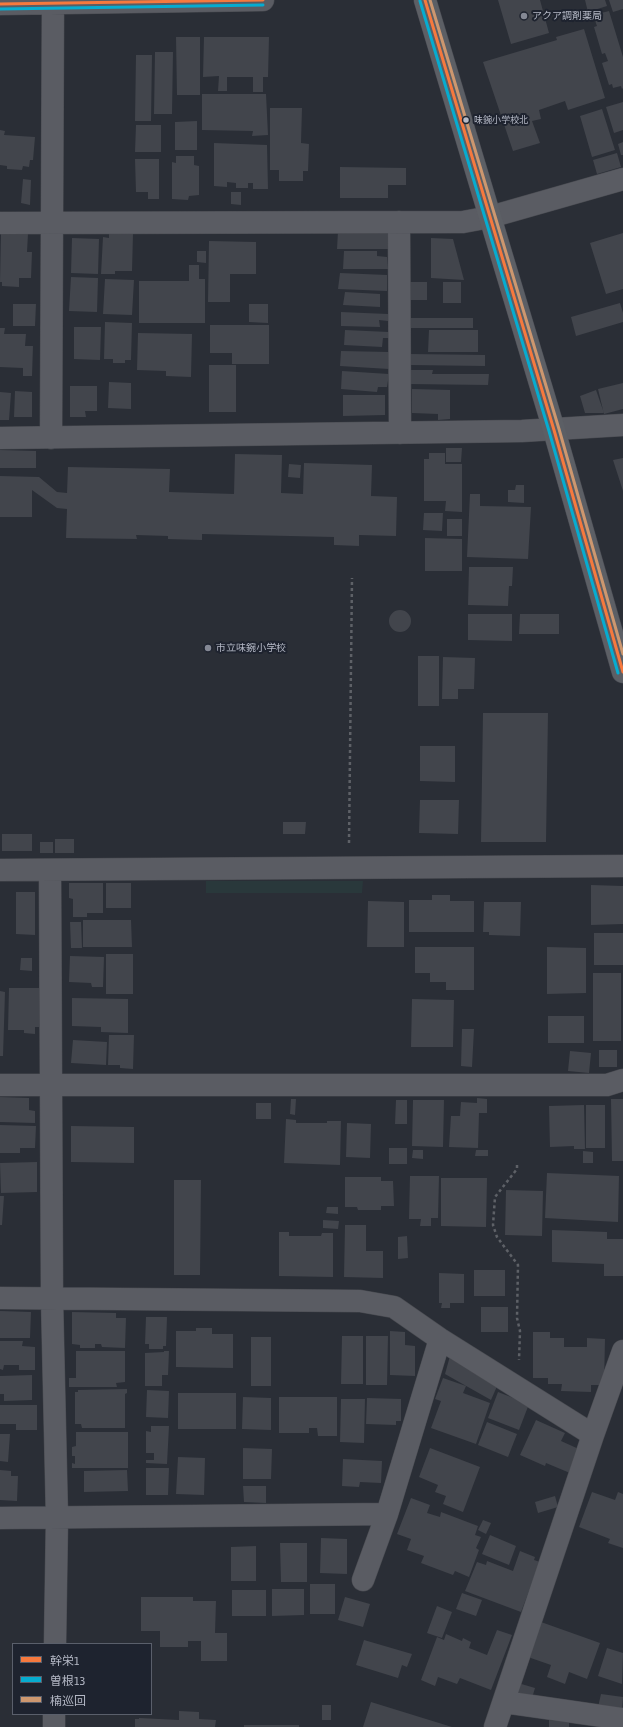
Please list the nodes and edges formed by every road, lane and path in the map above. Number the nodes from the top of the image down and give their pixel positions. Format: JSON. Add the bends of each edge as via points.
{"nodes":[{"id":1,"x":263,"y":0,"type":"edge"},
{"id":2,"x":425,"y":0,"type":"edge"},
{"id":3,"x":52,"y":2,"type":"edge"},
{"id":4,"x":0,"y":4,"type":"edge"},
{"id":5,"x":623,"y":179,"type":"edge"},
{"id":6,"x":490,"y":217,"type":"junction"},
{"id":7,"x":399,"y":222,"type":"junction"},
{"id":8,"x":0,"y":223,"type":"edge"},
{"id":9,"x":51,"y":223,"type":"junction"},
{"id":10,"x":623,"y":425,"type":"edge"},
{"id":11,"x":554,"y":430,"type":"junction"},
{"id":12,"x":400,"y":432,"type":"junction"},
{"id":13,"x":0,"y":438,"type":"edge"},
{"id":14,"x":51,"y":438,"type":"junction"},
{"id":15,"x":352,"y":578,"type":"dead end"},
{"id":16,"x":623,"y":672,"type":"edge"},
{"id":17,"x":623,"y":866,"type":"edge"},
{"id":18,"x":349,"y":868,"type":"junction"},
{"id":19,"x":0,"y":870,"type":"edge"},
{"id":20,"x":50,"y":870,"type":"junction"},
{"id":21,"x":623,"y":1080,"type":"edge"},
{"id":22,"x":0,"y":1085,"type":"edge"},
{"id":23,"x":52,"y":1085,"type":"junction"},
{"id":24,"x":518,"y":1165,"type":"dead end"},
{"id":25,"x":0,"y":1298,"type":"edge"},
{"id":26,"x":52,"y":1299,"type":"junction"},
{"id":27,"x":440,"y":1339,"type":"junction"},
{"id":28,"x":623,"y":1351,"type":"edge"},
{"id":29,"x":518,"y":1388,"type":"junction"},
{"id":30,"x":593,"y":1435,"type":"junction"},
{"id":31,"x":387,"y":1514,"type":"junction"},
{"id":32,"x":0,"y":1518,"type":"edge"},
{"id":33,"x":57,"y":1518,"type":"junction"},
{"id":34,"x":363,"y":1580,"type":"dead end"},
{"id":35,"x":55,"y":1643,"type":"edge"},
{"id":36,"x":504,"y":1702,"type":"junction"},
{"id":37,"x":54,"y":1715,"type":"edge"},
{"id":38,"x":623,"y":1719,"type":"edge"},
{"id":39,"x":54,"y":1727,"type":"edge"},
{"id":40,"x":495,"y":1727,"type":"edge"}],
"edges":[{"from":1,"to":3,"type":"street"},
{"from":2,"to":6,"type":"main road"},
{"from":3,"to":4,"type":"street"},
{"from":3,"to":9,"type":"street"},
{"from":5,"to":6,"type":"street"},
{"from":6,"to":7,"type":"street","via":[[463,222]]},
{"from":6,"to":11,"type":"main road"},
{"from":7,"to":9,"type":"street"},
{"from":7,"to":12,"type":"street"},
{"from":8,"to":9,"type":"street"},
{"from":9,"to":14,"type":"street"},
{"from":10,"to":11,"type":"street"},
{"from":11,"to":12,"type":"street"},
{"from":11,"to":16,"type":"main road"},
{"from":12,"to":14,"type":"street"},
{"from":13,"to":14,"type":"street"},
{"from":15,"to":18,"type":"path"},
{"from":17,"to":18,"type":"street"},
{"from":18,"to":20,"type":"street"},
{"from":19,"to":20,"type":"street"},
{"from":20,"to":23,"type":"street"},
{"from":21,"to":23,"type":"street","via":[[607,1085]]},
{"from":22,"to":23,"type":"street"},
{"from":23,"to":26,"type":"street"},
{"from":24,"to":29,"type":"path","via":[[494,1197],[493,1225],[497,1237],[518,1265]]},
{"from":25,"to":26,"type":"street"},
{"from":26,"to":27,"type":"street","via":[[360,1301],[394,1308]]},
{"from":26,"to":33,"type":"street"},
{"from":27,"to":29,"type":"street"},
{"from":27,"to":31,"type":"street"},
{"from":28,"to":30,"type":"street"},
{"from":29,"to":30,"type":"street"},
{"from":30,"to":36,"type":"street"},
{"from":31,"to":33,"type":"street"},
{"from":31,"to":34,"type":"street"},
{"from":32,"to":33,"type":"street"},
{"from":33,"to":35,"type":"street"},
{"from":36,"to":38,"type":"street"},
{"from":36,"to":40,"type":"street"},
{"from":37,"to":39,"type":"street"}]}
